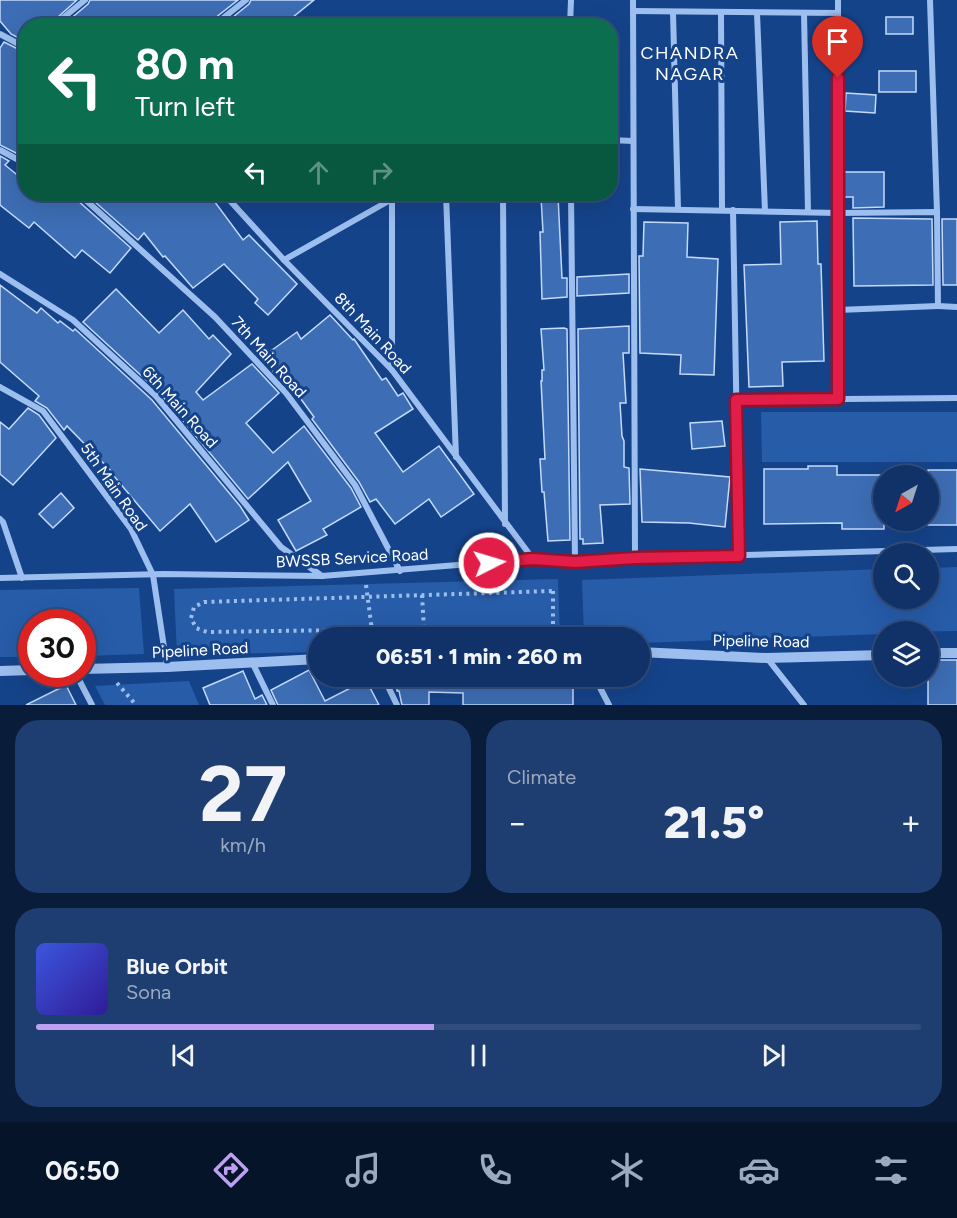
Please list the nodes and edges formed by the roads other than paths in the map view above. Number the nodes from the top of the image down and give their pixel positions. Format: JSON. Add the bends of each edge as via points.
{"nodes":[{"id":1,"x":85,"y":0,"type":"edge"},
{"id":2,"x":246,"y":0,"type":"edge"},
{"id":3,"x":570,"y":0,"type":"edge"},
{"id":4,"x":633,"y":0,"type":"edge"},
{"id":5,"x":838,"y":0,"type":"edge"},
{"id":6,"x":930,"y":0,"type":"edge"},
{"id":7,"x":633,"y":11,"type":"junction"},
{"id":8,"x":673,"y":12,"type":"junction"},
{"id":9,"x":720,"y":12,"type":"junction"},
{"id":10,"x":757,"y":13,"type":"junction"},
{"id":11,"x":804,"y":13,"type":"junction"},
{"id":12,"x":838,"y":13,"type":"junction"},
{"id":13,"x":63,"y":18,"type":"edge"},
{"id":14,"x":223,"y":18,"type":"edge"},
{"id":15,"x":570,"y":18,"type":"edge"},
{"id":16,"x":3,"y":36,"type":"edge"},
{"id":17,"x":0,"y":44,"type":"edge"},
{"id":18,"x":18,"y":44,"type":"edge"},
{"id":19,"x":618,"y":140,"type":"edge"},
{"id":20,"x":633,"y":141,"type":"junction"},
{"id":21,"x":0,"y":150,"type":"edge"},
{"id":22,"x":18,"y":160,"type":"edge"},
{"id":23,"x":87,"y":201,"type":"edge"},
{"id":24,"x":230,"y":201,"type":"edge"},
{"id":25,"x":387,"y":201,"type":"edge"},
{"id":26,"x":392,"y":201,"type":"edge"},
{"id":27,"x":446,"y":201,"type":"edge"},
{"id":28,"x":503,"y":201,"type":"edge"},
{"id":29,"x":571,"y":201,"type":"edge"},
{"id":30,"x":633,"y":209,"type":"junction"},
{"id":31,"x":678,"y":210,"type":"junction"},
{"id":32,"x":722,"y":210,"type":"junction"},
{"id":33,"x":733,"y":210,"type":"junction"},
{"id":34,"x":765,"y":210,"type":"junction"},
{"id":35,"x":808,"y":212,"type":"junction"},
{"id":36,"x":937,"y":212,"type":"junction"},
{"id":37,"x":838,"y":213,"type":"junction"},
{"id":38,"x":284,"y":260,"type":"junction"},
{"id":39,"x":0,"y":274,"type":"edge"},
{"id":40,"x":938,"y":306,"type":"junction"},
{"id":41,"x":957,"y":307,"type":"edge"},
{"id":42,"x":838,"y":310,"type":"junction"},
{"id":43,"x":392,"y":370,"type":"junction"},
{"id":44,"x":0,"y":387,"type":"edge"},
{"id":45,"x":957,"y":398,"type":"edge"},
{"id":46,"x":838,"y":399,"type":"junction"},
{"id":47,"x":736,"y":400,"type":"junction"},
{"id":48,"x":456,"y":457,"type":"junction"},
{"id":49,"x":0,"y":519,"type":"edge"},
{"id":50,"x":505,"y":524,"type":"junction"},
{"id":51,"x":957,"y":549,"type":"edge"},
{"id":52,"x":739,"y":556,"type":"junction"},
{"id":53,"x":635,"y":558,"type":"junction"},
{"id":54,"x":533,"y":559,"type":"junction"},
{"id":55,"x":575,"y":562,"type":"junction"},
{"id":56,"x":400,"y":571,"type":"junction"},
{"id":57,"x":153,"y":575,"type":"junction"},
{"id":58,"x":322,"y":576,"type":"junction"},
{"id":59,"x":0,"y":578,"type":"edge"},
{"id":60,"x":22,"y":578,"type":"junction"},
{"id":61,"x":957,"y":652,"type":"edge"},
{"id":62,"x":650,"y":653,"type":"edge"},
{"id":63,"x":939,"y":653,"type":"edge"},
{"id":64,"x":873,"y":655,"type":"edge"},
{"id":65,"x":766,"y":658,"type":"junction"},
{"id":66,"x":308,"y":660,"type":"edge"},
{"id":67,"x":252,"y":662,"type":"junction"},
{"id":68,"x":167,"y":667,"type":"junction"},
{"id":69,"x":96,"y":668,"type":"edge"},
{"id":70,"x":18,"y":670,"type":"edge"},
{"id":71,"x":0,"y":671,"type":"edge"},
{"id":72,"x":83,"y":687,"type":"edge"},
{"id":73,"x":389,"y":687,"type":"edge"},
{"id":74,"x":600,"y":687,"type":"edge"},
{"id":75,"x":92,"y":705,"type":"edge"},
{"id":76,"x":273,"y":705,"type":"edge"},
{"id":77,"x":398,"y":705,"type":"edge"},
{"id":78,"x":609,"y":705,"type":"edge"},
{"id":79,"x":804,"y":705,"type":"edge"}],
"edges":[{"from":1,"to":13,"type":"street"},
{"from":2,"to":14,"type":"street"},
{"from":3,"to":15,"type":"street"},
{"from":4,"to":7,"type":"street"},
{"from":5,"to":12,"type":"street"},
{"from":6,"to":36,"type":"street"},
{"from":7,"to":8,"type":"street"},
{"from":7,"to":20,"type":"street"},
{"from":8,"to":9,"type":"street"},
{"from":8,"to":31,"type":"street"},
{"from":9,"to":10,"type":"street"},
{"from":9,"to":32,"type":"street"},
{"from":10,"to":11,"type":"street"},
{"from":10,"to":34,"type":"street"},
{"from":11,"to":12,"type":"street"},
{"from":11,"to":35,"type":"street"},
{"from":12,"to":37,"type":"street"},
{"from":16,"to":17,"type":"street"},
{"from":16,"to":18,"type":"street"},
{"from":19,"to":20,"type":"street"},
{"from":20,"to":30,"type":"street"},
{"from":21,"to":22,"type":"street"},
{"from":23,"to":56,"type":"street","name":"7th Main Road","via":[[215,317],[286,393],[355,485]]},
{"from":24,"to":38,"type":"street","name":"8th Main Road"},
{"from":25,"to":38,"type":"street"},
{"from":26,"to":43,"type":"street"},
{"from":27,"to":48,"type":"street"},
{"from":28,"to":50,"type":"street"},
{"from":29,"to":55,"type":"street"},
{"from":30,"to":31,"type":"street"},
{"from":30,"to":53,"type":"street"},
{"from":31,"to":32,"type":"street"},
{"from":32,"to":33,"type":"street"},
{"from":33,"to":34,"type":"street"},
{"from":33,"to":47,"type":"street"},
{"from":34,"to":35,"type":"street"},
{"from":35,"to":37,"type":"street"},
{"from":36,"to":37,"type":"street"},
{"from":36,"to":40,"type":"street"},
{"from":37,"to":42,"type":"street"},
{"from":38,"to":43,"type":"street","name":"8th Main Road"},
{"from":39,"to":58,"type":"street","name":"6th Main Road","via":[[73,320],[156,396],[281,547]]},
{"from":40,"to":41,"type":"street"},
{"from":40,"to":42,"type":"street"},
{"from":42,"to":46,"type":"street"},
{"from":43,"to":48,"type":"street","name":"8th Main Road"},
{"from":44,"to":57,"type":"street","name":"5th Main Road","via":[[43,411],[131,529]]},
{"from":45,"to":46,"type":"street"},
{"from":46,"to":47,"type":"street"},
{"from":47,"to":52,"type":"street"},
{"from":48,"to":50,"type":"street","name":"8th Main Road"},
{"from":49,"to":60,"type":"street"},
{"from":50,"to":54,"type":"street","name":"8th Main Road"},
{"from":51,"to":52,"type":"street","name":"BWSSB Service Road"},
{"from":52,"to":53,"type":"street","name":"BWSSB Service Road"},
{"from":53,"to":55,"type":"street","name":"BWSSB Service Road"},
{"from":54,"to":55,"type":"street","name":"BWSSB Service Road"},
{"from":54,"to":56,"type":"street","name":"BWSSB Service Road"},
{"from":56,"to":58,"type":"street","name":"BWSSB Service Road"},
{"from":57,"to":58,"type":"street","name":"BWSSB Service Road"},
{"from":57,"to":60,"type":"street","name":"BWSSB Service Road"},
{"from":57,"to":68,"type":"street","name":"5th Main Road"},
{"from":59,"to":60,"type":"street","name":"BWSSB Service Road"},
{"from":61,"to":63,"type":"street"},
{"from":62,"to":65,"type":"street","name":"Pipeline Road"},
{"from":64,"to":65,"type":"street","name":"Pipeline Road"},
{"from":65,"to":79,"type":"street"},
{"from":66,"to":67,"type":"street","name":"Pipeline Road"},
{"from":67,"to":68,"type":"street","name":"Pipeline Road"},
{"from":67,"to":76,"type":"street"},
{"from":68,"to":69,"type":"street","name":"Pipeline Road"},
{"from":70,"to":71,"type":"street"},
{"from":72,"to":75,"type":"street"},
{"from":73,"to":77,"type":"street"},
{"from":74,"to":78,"type":"street"}]}
